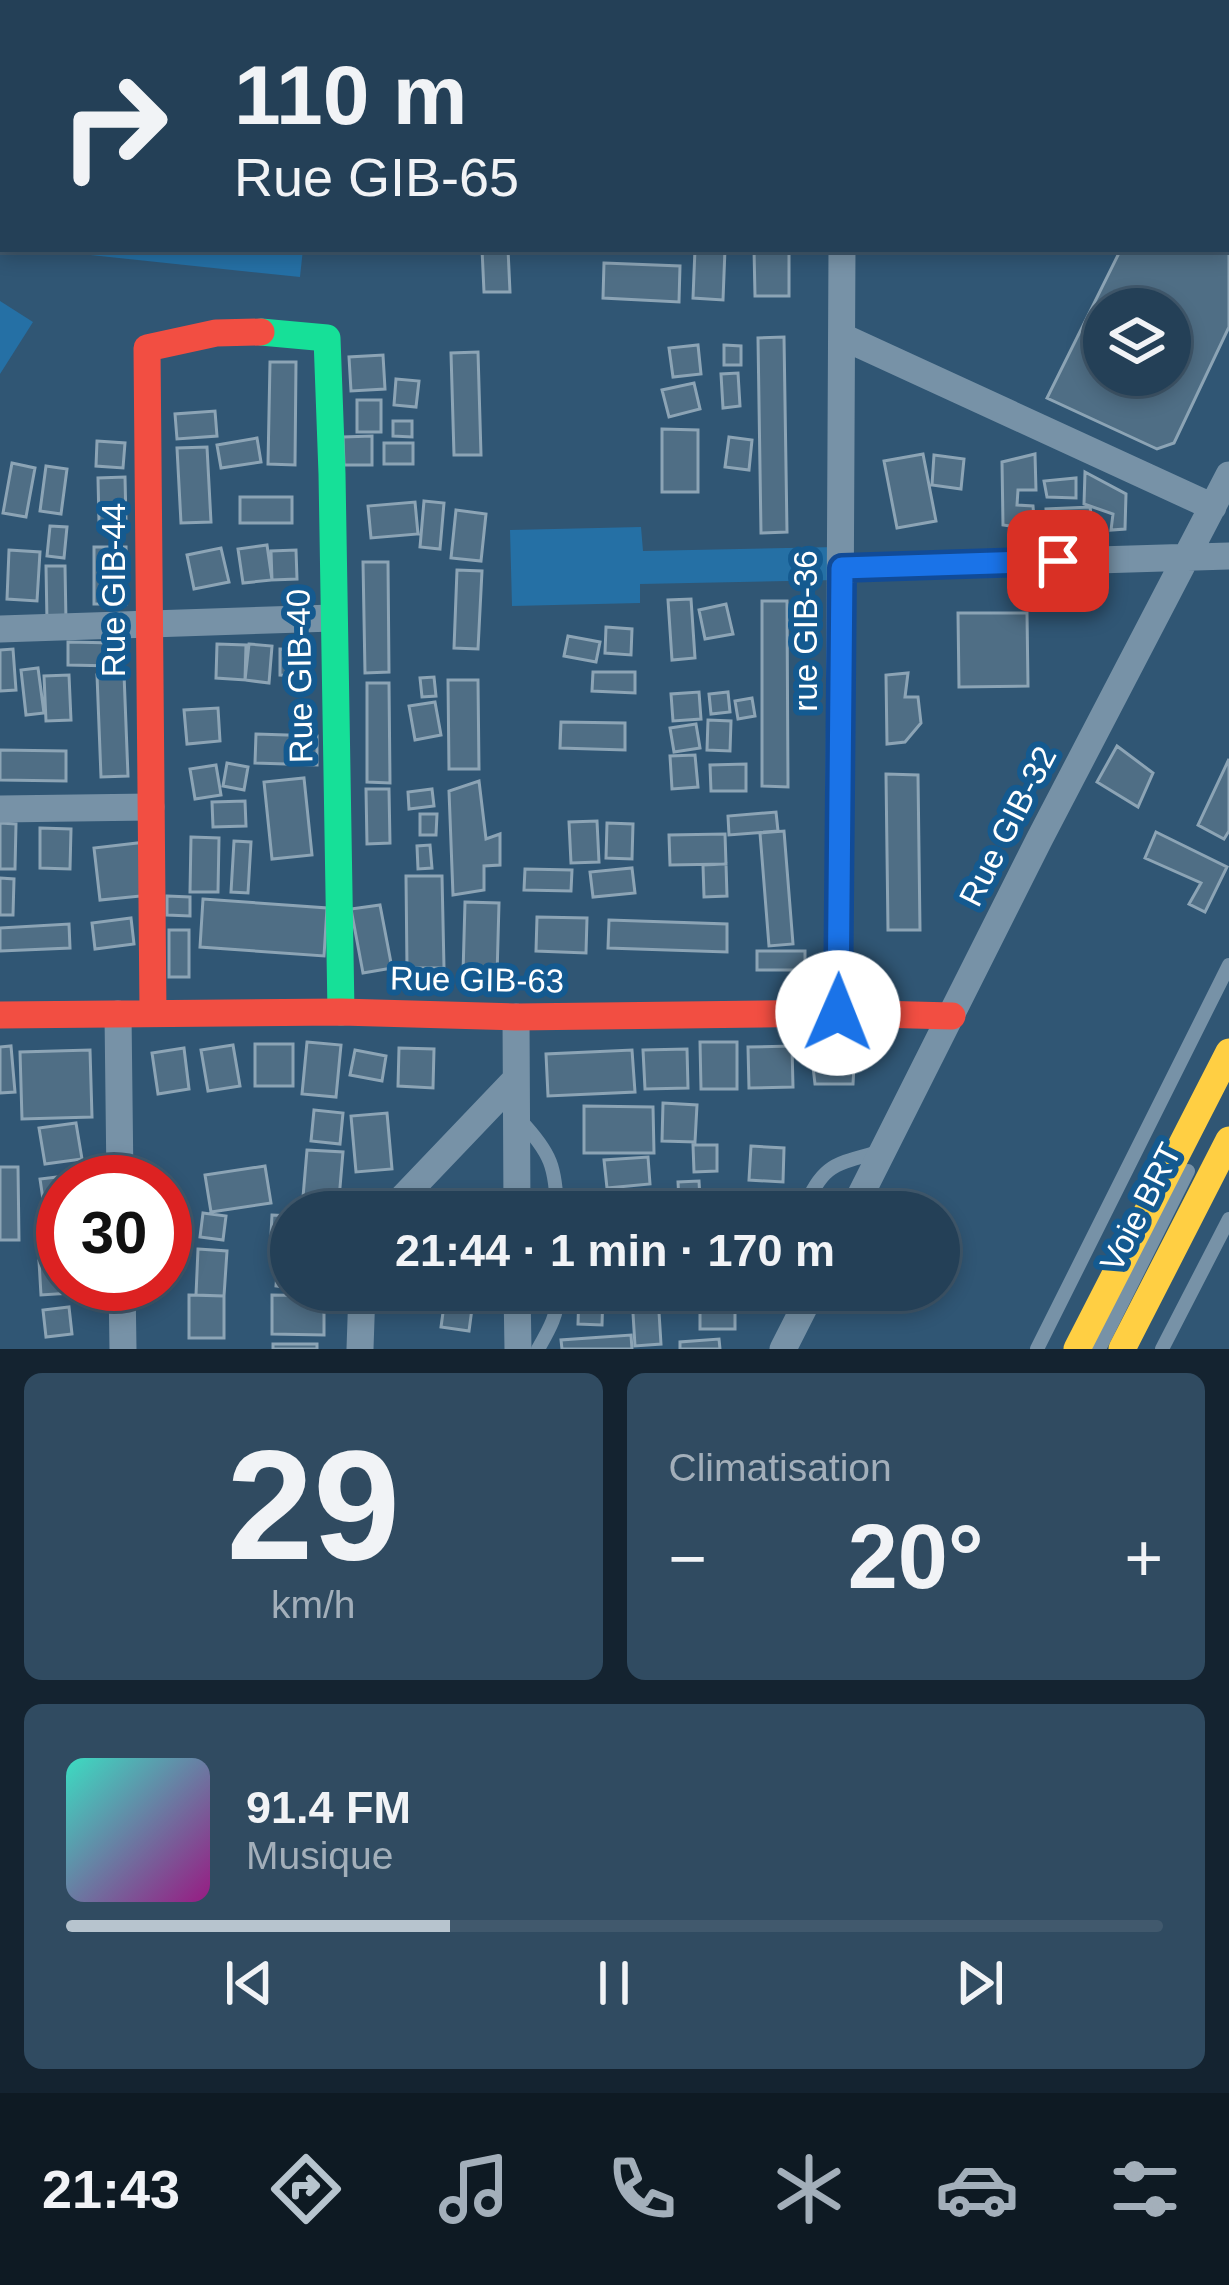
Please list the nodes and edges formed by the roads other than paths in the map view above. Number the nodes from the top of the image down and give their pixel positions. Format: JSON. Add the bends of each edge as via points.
{"nodes":[{"id":1,"x":842,"y":252,"type":"edge"},
{"id":2,"x":843,"y":337,"type":"junction"},
{"id":3,"x":326,"y":338,"type":"joint"},
{"id":4,"x":1229,"y":475,"type":"edge"},
{"id":5,"x":1213,"y":506,"type":"junction"},
{"id":6,"x":1187,"y":556,"type":"junction"},
{"id":7,"x":1229,"y":556,"type":"edge"},
{"id":8,"x":842,"y":568,"type":"junction"},
{"id":9,"x":333,"y":619,"type":"junction"},
{"id":10,"x":150,"y":625,"type":"junction"},
{"id":11,"x":0,"y":629,"type":"edge"},
{"id":12,"x":151,"y":807,"type":"junction"},
{"id":13,"x":0,"y":809,"type":"edge"},
{"id":14,"x":1229,"y":965,"type":"edge"},
{"id":15,"x":341,"y":1012,"type":"junction"},
{"id":16,"x":153,"y":1013,"type":"junction"},
{"id":17,"x":838,"y":1013,"type":"junction"},
{"id":18,"x":118,"y":1014,"type":"junction"},
{"id":19,"x":0,"y":1015,"type":"edge"},
{"id":20,"x":952,"y":1016,"type":"junction"},
{"id":21,"x":516,"y":1017,"type":"junction"},
{"id":22,"x":1229,"y":1052,"type":"edge"},
{"id":23,"x":516,"y":1079,"type":"junction"},
{"id":24,"x":516,"y":1117,"type":"junction"},
{"id":25,"x":1229,"y":1140,"type":"edge"},
{"id":26,"x":1199,"y":1150,"type":"dead end"},
{"id":27,"x":883,"y":1151,"type":"junction"},
{"id":28,"x":120,"y":1155,"type":"edge"},
{"id":29,"x":408,"y":1191,"type":"edge"},
{"id":30,"x":517,"y":1191,"type":"edge"},
{"id":31,"x":556,"y":1191,"type":"edge"},
{"id":32,"x":811,"y":1191,"type":"edge"},
{"id":33,"x":863,"y":1191,"type":"edge"},
{"id":34,"x":1229,"y":1219,"type":"edge"},
{"id":35,"x":122,"y":1311,"type":"edge"},
{"id":36,"x":361,"y":1311,"type":"edge"},
{"id":37,"x":517,"y":1311,"type":"edge"},
{"id":38,"x":556,"y":1311,"type":"edge"},
{"id":39,"x":799,"y":1311,"type":"edge"},
{"id":40,"x":123,"y":1349,"type":"edge"},
{"id":41,"x":360,"y":1349,"type":"edge"},
{"id":42,"x":518,"y":1349,"type":"edge"},
{"id":43,"x":538,"y":1349,"type":"edge"},
{"id":44,"x":784,"y":1349,"type":"edge"},
{"id":45,"x":1037,"y":1349,"type":"edge"},
{"id":46,"x":1077,"y":1349,"type":"edge"},
{"id":47,"x":1099,"y":1349,"type":"edge"},
{"id":48,"x":1123,"y":1349,"type":"edge"},
{"id":49,"x":1162,"y":1349,"type":"edge"}],
"edges":[{"from":1,"to":2,"type":"street","name":"rue GIB-36"},
{"from":2,"to":5,"type":"street"},
{"from":2,"to":8,"type":"street","name":"rue GIB-36"},
{"from":3,"to":9,"type":"street","name":"Rue GIB-40"},
{"from":3,"to":10,"type":"street","name":"Rue GIB-44","via":[[246,331],[147,347]]},
{"from":4,"to":5,"type":"street","name":"Rue GIB-32"},
{"from":5,"to":6,"type":"street","name":"Rue GIB-32"},
{"from":6,"to":7,"type":"street"},
{"from":6,"to":8,"type":"street"},
{"from":6,"to":20,"type":"street","name":"Rue GIB-32"},
{"from":8,"to":17,"type":"street","name":"rue GIB-36"},
{"from":9,"to":10,"type":"street"},
{"from":9,"to":15,"type":"street","name":"Rue GIB-40"},
{"from":10,"to":11,"type":"street"},
{"from":10,"to":12,"type":"street","name":"Rue GIB-44"},
{"from":12,"to":13,"type":"street"},
{"from":12,"to":16,"type":"street","name":"Rue GIB-44"},
{"from":14,"to":45,"type":"lane"},
{"from":15,"to":16,"type":"street","name":"Rue GIB-63"},
{"from":15,"to":21,"type":"street","name":"Rue GIB-63"},
{"from":16,"to":18,"type":"street","name":"Rue GIB-63"},
{"from":17,"to":20,"type":"street","name":"Rue GIB-63"},
{"from":17,"to":21,"type":"street","name":"Rue GIB-63"},
{"from":18,"to":19,"type":"street","name":"Rue GIB-63"},
{"from":18,"to":28,"type":"street"},
{"from":20,"to":27,"type":"street","name":"Rue GIB-32"},
{"from":21,"to":23,"type":"street"},
{"from":22,"to":46,"type":"street"},
{"from":23,"to":24,"type":"street"},
{"from":23,"to":29,"type":"street"},
{"from":24,"to":30,"type":"street"},
{"from":24,"to":31,"type":"lane","via":[[544,1146]]},
{"from":25,"to":48,"type":"street"},
{"from":26,"to":47,"type":"lane","name":"Voie BRT"},
{"from":27,"to":32,"type":"lane","via":[[830,1167]]},
{"from":27,"to":33,"type":"street","name":"Rue GIB-32"},
{"from":34,"to":49,"type":"lane"},
{"from":35,"to":40,"type":"street"},
{"from":36,"to":41,"type":"street"},
{"from":37,"to":42,"type":"street"},
{"from":38,"to":43,"type":"lane"},
{"from":39,"to":44,"type":"street"}]}
